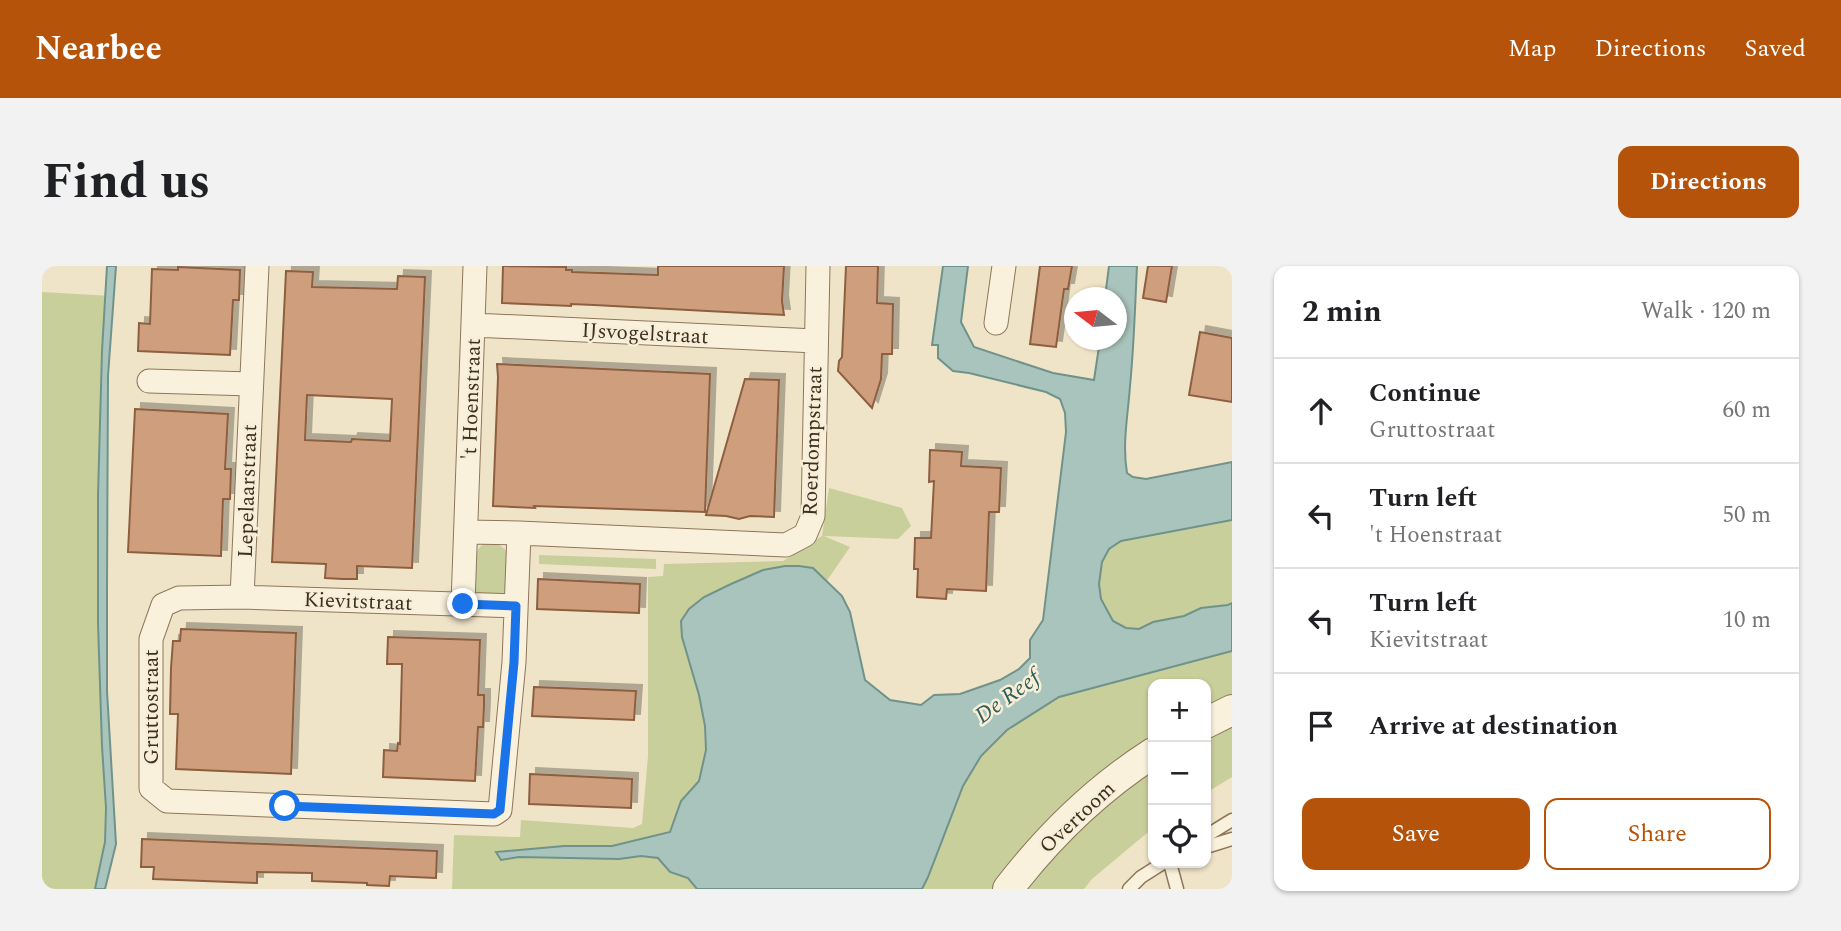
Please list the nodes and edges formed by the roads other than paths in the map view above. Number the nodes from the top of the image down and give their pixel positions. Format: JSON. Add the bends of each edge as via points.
{"nodes":[{"id":1,"x":257,"y":266,"type":"edge"},
{"id":2,"x":475,"y":266,"type":"edge"},
{"id":3,"x":818,"y":266,"type":"edge"},
{"id":4,"x":1004,"y":266,"type":"edge"},
{"id":5,"x":996,"y":323,"type":"dead end"},
{"id":6,"x":474,"y":325,"type":"junction"},
{"id":7,"x":816,"y":341,"type":"junction"},
{"id":8,"x":149,"y":382,"type":"dead end"},
{"id":9,"x":251,"y":384,"type":"junction"},
{"id":10,"x":467,"y":532,"type":"junction"},
{"id":11,"x":519,"y":533,"type":"junction"},
{"id":12,"x":242,"y":597,"type":"junction"},
{"id":13,"x":463,"y":604,"type":"junction"},
{"id":14,"x":516,"y":606,"type":"junction"},
{"id":15,"x":1232,"y":710,"type":"edge"},
{"id":16,"x":1211,"y":720,"type":"edge"},
{"id":17,"x":1148,"y":758,"type":"edge"},
{"id":18,"x":1232,"y":820,"type":"edge"},
{"id":19,"x":1211,"y":833,"type":"edge"},
{"id":20,"x":1232,"y":839,"type":"edge"},
{"id":21,"x":1211,"y":845,"type":"edge"},
{"id":22,"x":1155,"y":868,"type":"edge"},
{"id":23,"x":1171,"y":868,"type":"edge"},
{"id":24,"x":1008,"y":889,"type":"edge"},
{"id":25,"x":1129,"y":889,"type":"edge"},
{"id":26,"x":1177,"y":889,"type":"edge"}],
"edges":[{"from":1,"to":9,"type":"street","name":"Lepelaarstraat"},
{"from":2,"to":6,"type":"street","name":"'t Hoenstraat"},
{"from":3,"to":7,"type":"street","name":"Roerdompstraat"},
{"from":4,"to":5,"type":"street"},
{"from":6,"to":7,"type":"street","name":"IJsvogelstraat"},
{"from":6,"to":10,"type":"street","name":"'t Hoenstraat"},
{"from":7,"to":11,"type":"street","name":"Roerdompstraat","via":[[813,516],[805,536],[786,545]]},
{"from":8,"to":9,"type":"street"},
{"from":9,"to":12,"type":"street","name":"Lepelaarstraat"},
{"from":10,"to":11,"type":"street"},
{"from":10,"to":13,"type":"street","name":"'t Hoenstraat"},
{"from":11,"to":14,"type":"street"},
{"from":12,"to":13,"type":"street","name":"Kievitstraat"},
{"from":12,"to":14,"type":"street","name":"Gruttostraat","via":[[178,598],[163,605],[151,639],[151,788],[167,801],[494,814],[500,810]]},
{"from":13,"to":14,"type":"street","name":"Kievitstraat"},
{"from":15,"to":16,"type":"street"},
{"from":17,"to":24,"type":"street","name":"Overtoom","via":[[1072,817]]},
{"from":18,"to":19,"type":"lane"},
{"from":20,"to":21,"type":"lane"},
{"from":22,"to":25,"type":"lane"},
{"from":23,"to":26,"type":"lane"}]}
